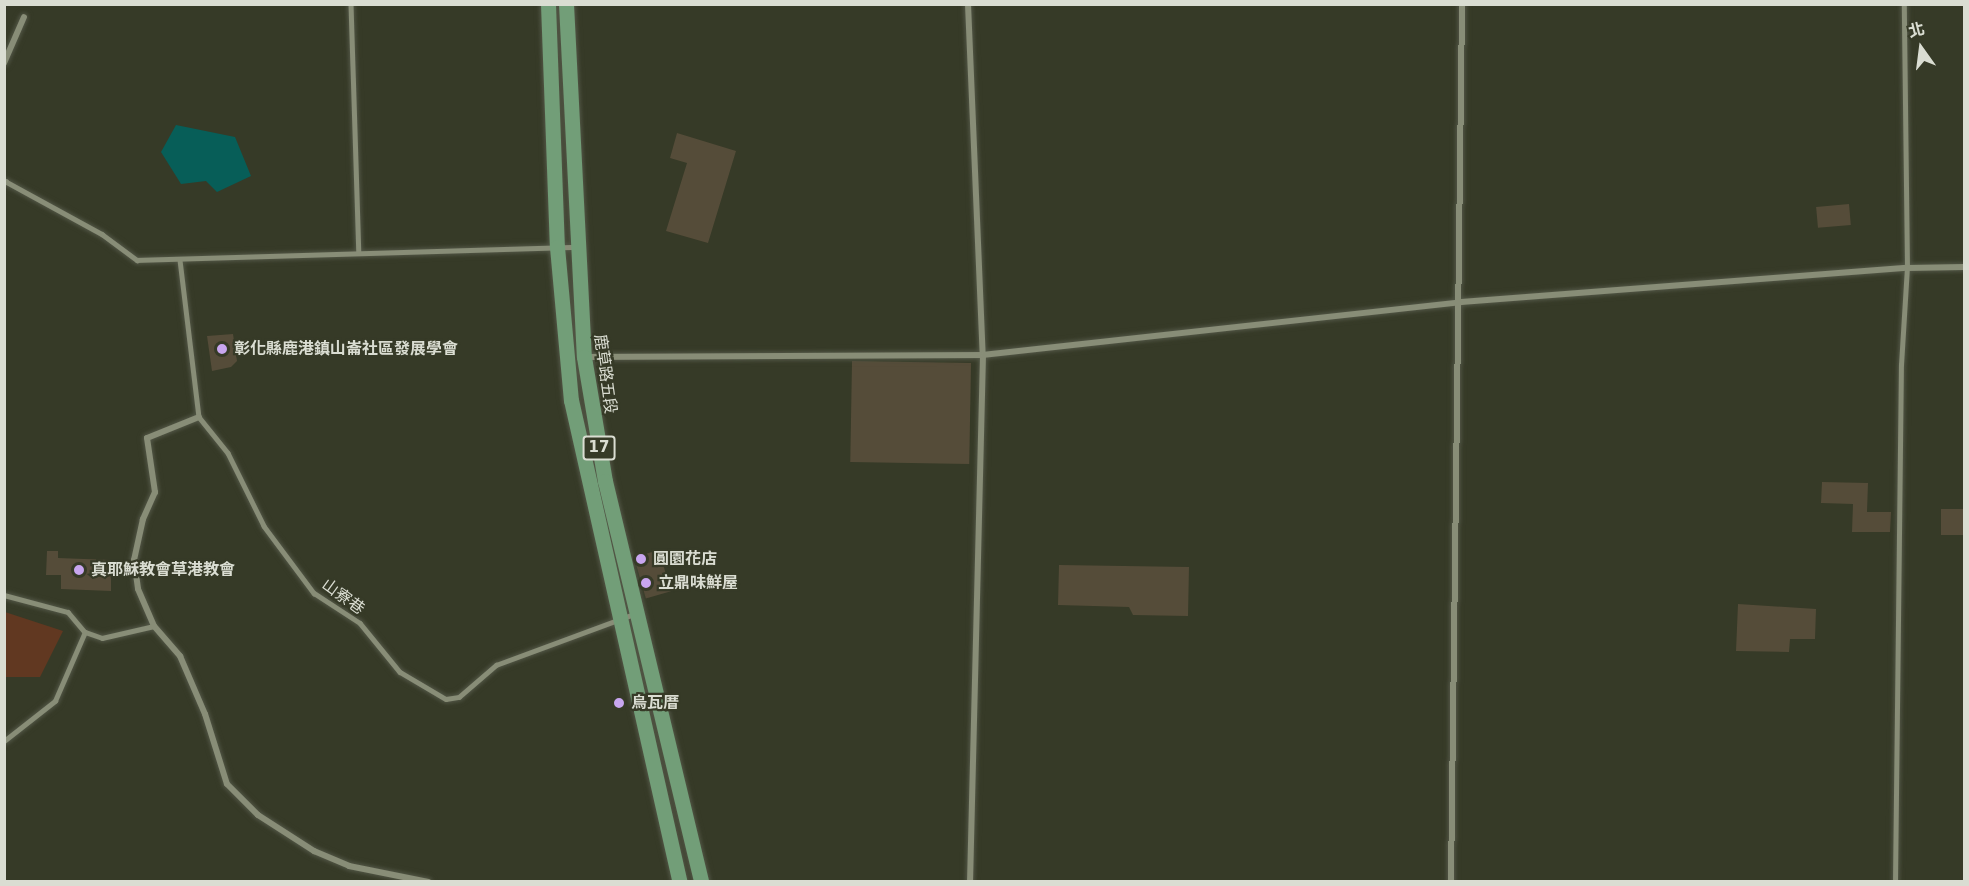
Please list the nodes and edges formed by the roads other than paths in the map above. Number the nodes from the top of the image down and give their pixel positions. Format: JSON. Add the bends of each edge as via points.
{"nodes":[{"id":1,"x":351,"y":4,"type":"edge"},
{"id":2,"x":548,"y":4,"type":"edge"},
{"id":3,"x":566,"y":4,"type":"edge"},
{"id":4,"x":968,"y":4,"type":"edge"},
{"id":5,"x":1462,"y":4,"type":"edge"},
{"id":6,"x":1904,"y":4,"type":"edge"},
{"id":7,"x":24,"y":17,"type":"dead end"},
{"id":8,"x":4,"y":63,"type":"edge"},
{"id":9,"x":5,"y":181,"type":"edge"},
{"id":10,"x":557,"y":247,"type":"junction"},
{"id":11,"x":577,"y":247,"type":"junction"},
{"id":12,"x":359,"y":253,"type":"junction"},
{"id":13,"x":180,"y":260,"type":"junction"},
{"id":14,"x":1965,"y":267,"type":"edge"},
{"id":15,"x":1908,"y":268,"type":"junction"},
{"id":16,"x":1461,"y":302,"type":"junction"},
{"id":17,"x":983,"y":355,"type":"junction"},
{"id":18,"x":584,"y":357,"type":"junction"},
{"id":19,"x":199,"y":417,"type":"junction"},
{"id":20,"x":4,"y":595,"type":"edge"},
{"id":21,"x":637,"y":614,"type":"junction"},
{"id":22,"x":620,"y":618,"type":"junction"},
{"id":23,"x":154,"y":626,"type":"junction"},
{"id":24,"x":85,"y":632,"type":"junction"},
{"id":25,"x":4,"y":741,"type":"edge"},
{"id":26,"x":428,"y":882,"type":"edge"},
{"id":27,"x":680,"y":882,"type":"edge"},
{"id":28,"x":701,"y":882,"type":"edge"},
{"id":29,"x":970,"y":882,"type":"edge"},
{"id":30,"x":1451,"y":882,"type":"edge"},
{"id":31,"x":1894,"y":882,"type":"edge"}],
"edges":[{"from":1,"to":12,"type":"lane"},
{"from":2,"to":10,"type":"main road","number":"17"},
{"from":3,"to":11,"type":"main road","name":"鹿草路五段","number":"17"},
{"from":4,"to":17,"type":"street"},
{"from":5,"to":16,"type":"street"},
{"from":6,"to":15,"type":"lane"},
{"from":7,"to":8,"type":"street"},
{"from":9,"to":13,"type":"lane","via":[[102,234],[137,260]]},
{"from":10,"to":11,"type":"lane"},
{"from":10,"to":12,"type":"lane"},
{"from":10,"to":22,"type":"main road","number":"17","via":[[571,400]]},
{"from":11,"to":18,"type":"main road","name":"鹿草路五段","number":"17"},
{"from":12,"to":13,"type":"lane"},
{"from":13,"to":19,"type":"lane"},
{"from":14,"to":15,"type":"street"},
{"from":15,"to":16,"type":"street"},
{"from":15,"to":31,"type":"lane","via":[[1901,364]]},
{"from":16,"to":17,"type":"street"},
{"from":16,"to":30,"type":"street"},
{"from":17,"to":18,"type":"street"},
{"from":17,"to":29,"type":"street"},
{"from":18,"to":21,"type":"main road","name":"鹿草路五段","number":"17","via":[[603,471]]},
{"from":19,"to":22,"type":"lane","name":"山寮巷","via":[[228,453],[264,526],[314,593],[360,623],[400,672],[446,699],[459,698],[496,665]]},
{"from":19,"to":23,"type":"street","via":[[147,438],[155,492],[143,519],[134,560],[138,589]]},
{"from":20,"to":24,"type":"lane","via":[[68,612]]},
{"from":21,"to":22,"type":"lane","name":"山寮巷"},
{"from":21,"to":28,"type":"main road","name":"鹿草路五段","number":"17"},
{"from":22,"to":27,"type":"main road","number":"17"},
{"from":23,"to":24,"type":"lane","via":[[102,638]]},
{"from":23,"to":26,"type":"street","via":[[180,656],[205,714],[226,783],[258,815],[314,851],[349,866]]},
{"from":24,"to":25,"type":"lane","via":[[55,701]]}]}
